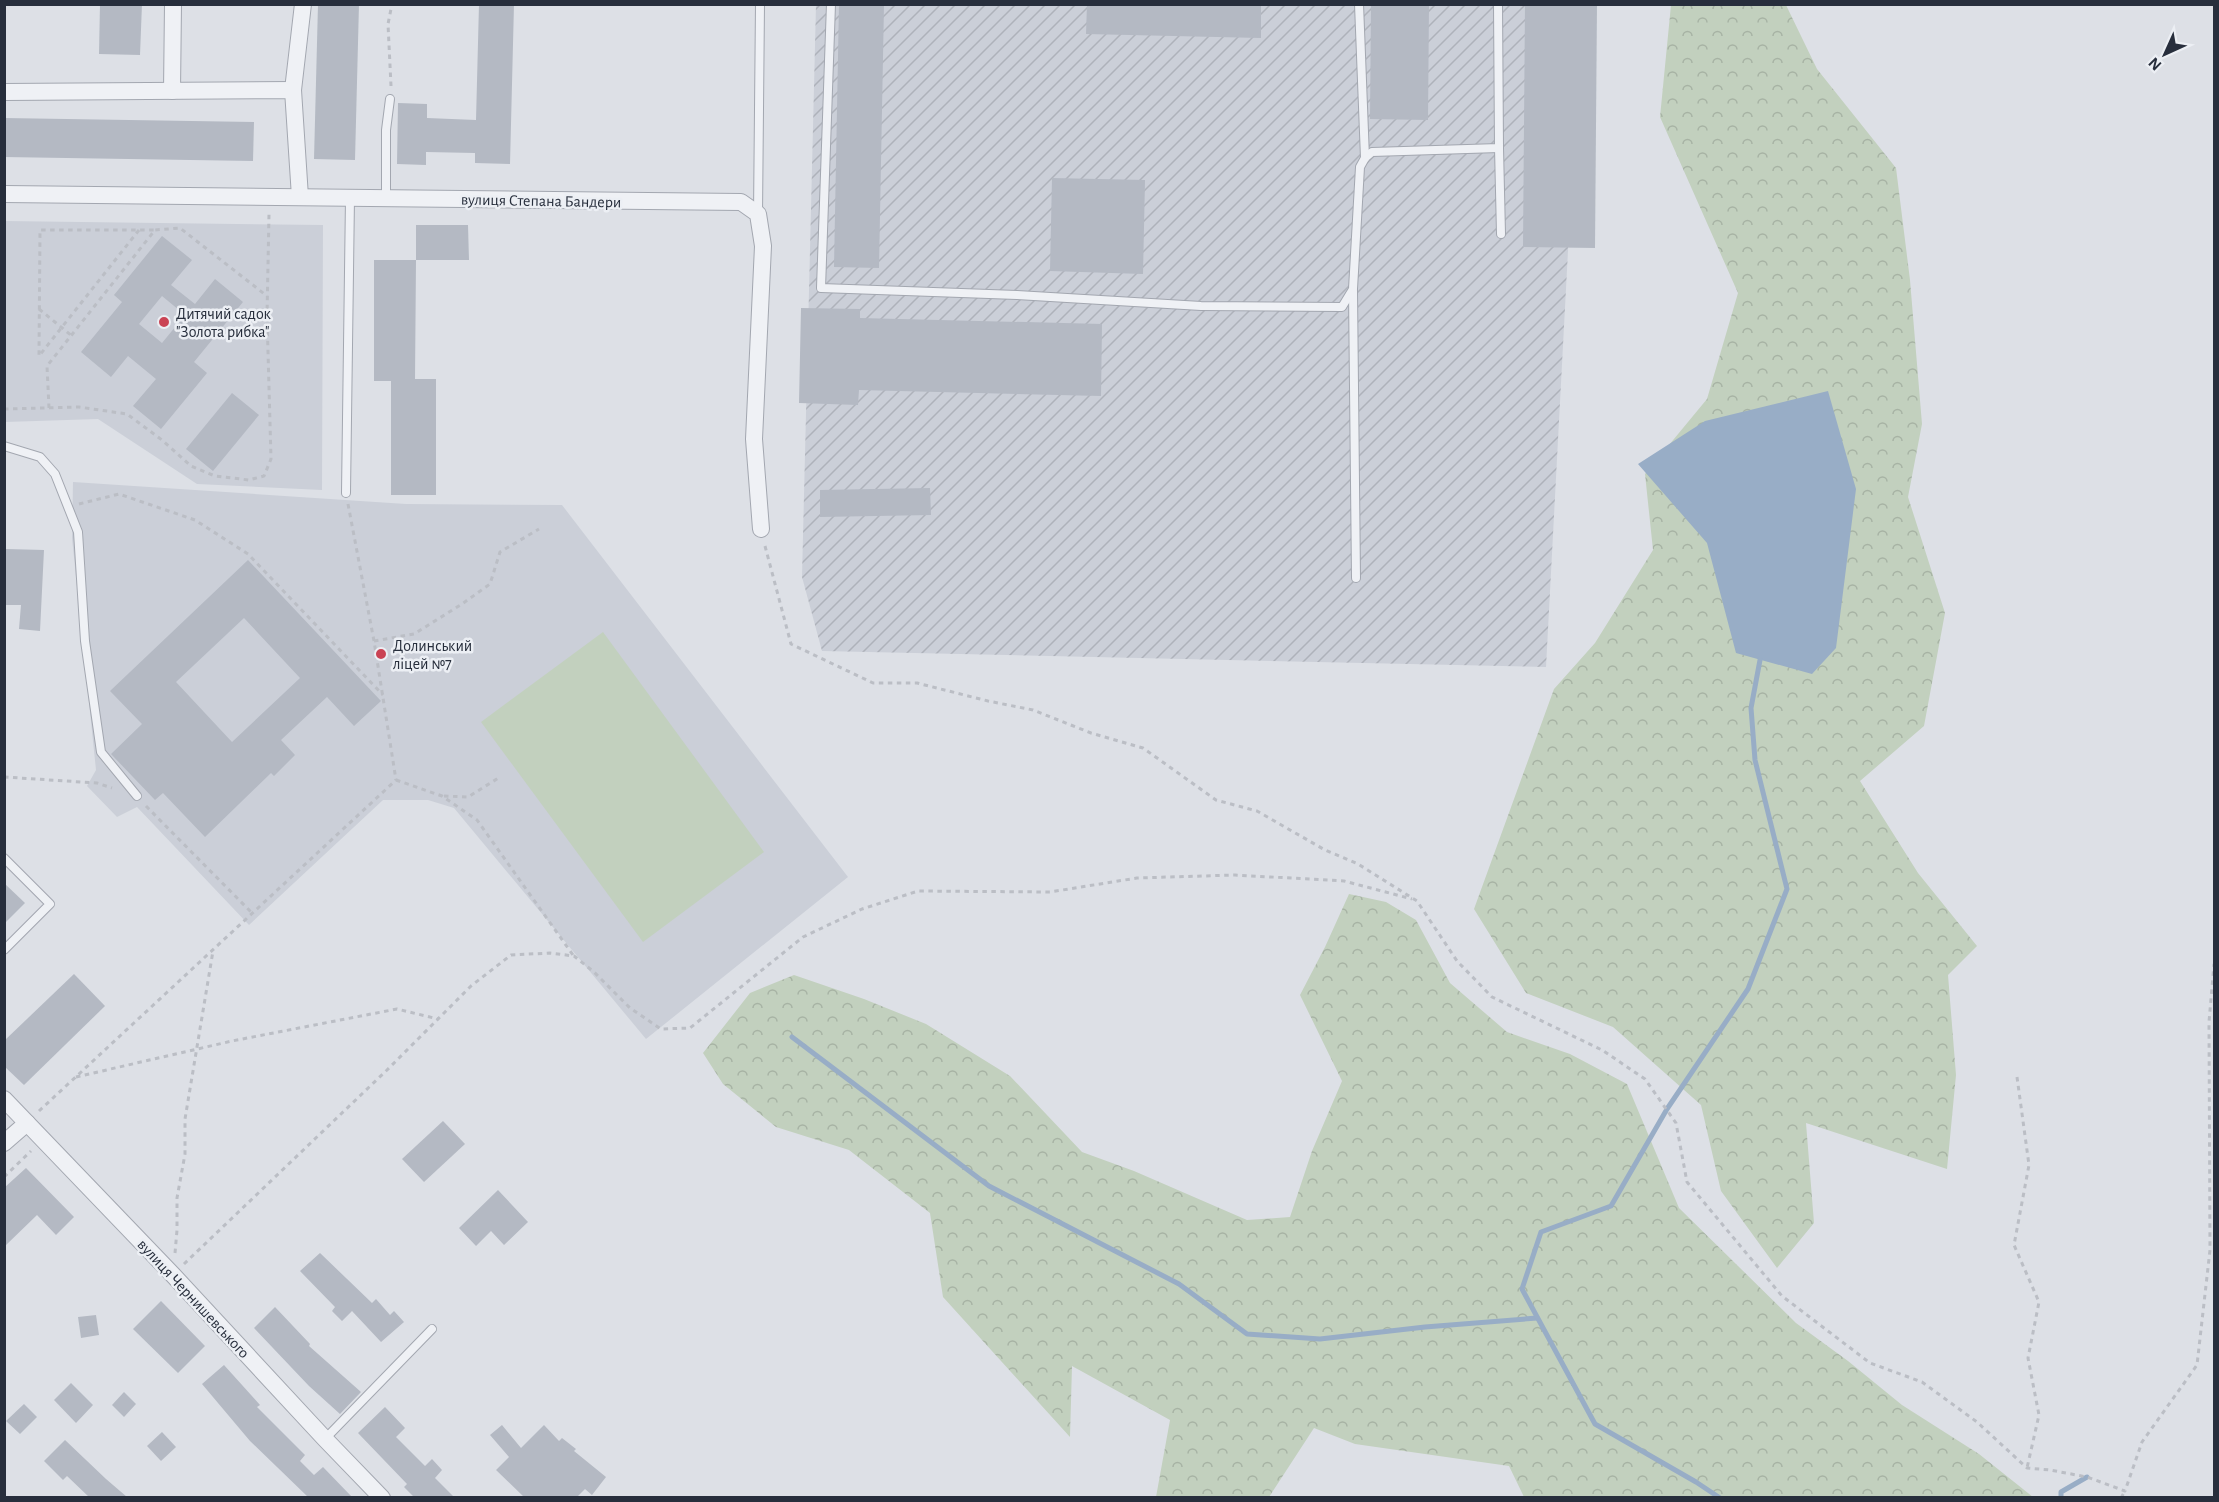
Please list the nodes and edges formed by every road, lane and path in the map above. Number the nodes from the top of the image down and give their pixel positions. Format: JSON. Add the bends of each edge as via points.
{"nodes":[{"id":1,"x":173,"y":4,"type":"edge"},
{"id":2,"x":303,"y":4,"type":"edge"},
{"id":3,"x":392,"y":4,"type":"edge"},
{"id":4,"x":760,"y":4,"type":"edge"},
{"id":5,"x":831,"y":4,"type":"edge"},
{"id":6,"x":1359,"y":4,"type":"edge"},
{"id":7,"x":1498,"y":4,"type":"edge"},
{"id":8,"x":293,"y":90,"type":"junction"},
{"id":9,"x":172,"y":91,"type":"junction"},
{"id":10,"x":4,"y":92,"type":"edge"},
{"id":11,"x":390,"y":99,"type":"joint"},
{"id":12,"x":1499,"y":148,"type":"junction"},
{"id":13,"x":1365,"y":158,"type":"junction"},
{"id":14,"x":4,"y":194,"type":"edge"},
{"id":15,"x":269,"y":197,"type":"junction"},
{"id":16,"x":300,"y":198,"type":"junction"},
{"id":17,"x":350,"y":198,"type":"junction"},
{"id":18,"x":386,"y":198,"type":"junction"},
{"id":19,"x":758,"y":214,"type":"junction"},
{"id":20,"x":139,"y":230,"type":"junction"},
{"id":21,"x":155,"y":230,"type":"junction"},
{"id":22,"x":1501,"y":234,"type":"dead end"},
{"id":23,"x":1353,"y":289,"type":"junction"},
{"id":24,"x":267,"y":296,"type":"junction"},
{"id":25,"x":39,"y":309,"type":"junction"},
{"id":26,"x":61,"y":327,"type":"junction"},
{"id":27,"x":72,"y":336,"type":"junction"},
{"id":28,"x":49,"y":408,"type":"junction"},
{"id":29,"x":4,"y":410,"type":"edge"},
{"id":30,"x":4,"y":446,"type":"edge"},
{"id":31,"x":346,"y":494,"type":"joint"},
{"id":32,"x":68,"y":507,"type":"junction"},
{"id":33,"x":539,"y":529,"type":"dead end"},
{"id":34,"x":760,"y":530,"type":"joint"},
{"id":35,"x":1356,"y":578,"type":"dead end"},
{"id":36,"x":374,"y":641,"type":"junction"},
{"id":37,"x":383,"y":695,"type":"junction"},
{"id":38,"x":4,"y":777,"type":"edge"},
{"id":39,"x":500,"y":777,"type":"dead end"},
{"id":40,"x":396,"y":780,"type":"junction"},
{"id":41,"x":137,"y":796,"type":"junction"},
{"id":42,"x":442,"y":796,"type":"junction"},
{"id":43,"x":4,"y":858,"type":"edge"},
{"id":44,"x":1417,"y":901,"type":"junction"},
{"id":45,"x":252,"y":913,"type":"junction"},
{"id":46,"x":214,"y":949,"type":"junction"},
{"id":47,"x":4,"y":950,"type":"edge"},
{"id":48,"x":574,"y":956,"type":"junction"},
{"id":49,"x":2214,"y":964,"type":"edge"},
{"id":50,"x":438,"y":1019,"type":"junction"},
{"id":51,"x":197,"y":1049,"type":"junction"},
{"id":52,"x":76,"y":1077,"type":"junction"},
{"id":53,"x":2017,"y":1077,"type":"dead end"},
{"id":54,"x":4,"y":1100,"type":"edge"},
{"id":55,"x":27,"y":1122,"type":"junction"},
{"id":56,"x":4,"y":1143,"type":"edge"},
{"id":57,"x":32,"y":1150,"type":"dead end"},
{"id":58,"x":4,"y":1177,"type":"edge"},
{"id":59,"x":173,"y":1275,"type":"junction"},
{"id":60,"x":432,"y":1329,"type":"dead end"},
{"id":61,"x":325,"y":1439,"type":"junction"},
{"id":62,"x":2027,"y":1468,"type":"junction"},
{"id":63,"x":2125,"y":1491,"type":"junction"},
{"id":64,"x":382,"y":1497,"type":"edge"},
{"id":65,"x":2121,"y":1497,"type":"edge"}],
"edges":[{"from":1,"to":9,"type":"street"},
{"from":2,"to":8,"type":"street"},
{"from":3,"to":11,"type":"path","via":[[388,24]]},
{"from":4,"to":19,"type":"lane"},
{"from":5,"to":23,"type":"lane","via":[[821,288],[1201,306],[1342,307]]},
{"from":6,"to":13,"type":"lane"},
{"from":7,"to":12,"type":"lane"},
{"from":8,"to":9,"type":"street"},
{"from":8,"to":16,"type":"street"},
{"from":9,"to":10,"type":"street"},
{"from":11,"to":18,"type":"lane"},
{"from":12,"to":13,"type":"lane","via":[[1372,152]]},
{"from":12,"to":22,"type":"lane"},
{"from":13,"to":23,"type":"lane","via":[[1360,167]]},
{"from":14,"to":15,"type":"street","name":"вулиця Степана Бандери"},
{"from":15,"to":16,"type":"street","name":"вулиця Степана Бандери"},
{"from":15,"to":24,"type":"path"},
{"from":16,"to":17,"type":"street","name":"вулиця Степана Бандери"},
{"from":17,"to":18,"type":"street","name":"вулиця Степана Бандери"},
{"from":17,"to":31,"type":"lane"},
{"from":18,"to":19,"type":"street","name":"вулиця Степана Бандери","via":[[741,202]]},
{"from":19,"to":34,"type":"street","via":[[763,246],[754,440]]},
{"from":20,"to":21,"type":"path"},
{"from":20,"to":25,"type":"path","via":[[40,230]]},
{"from":20,"to":26,"type":"path"},
{"from":21,"to":24,"type":"path","via":[[180,228]]},
{"from":21,"to":27,"type":"path"},
{"from":23,"to":35,"type":"lane"},
{"from":24,"to":28,"type":"path","via":[[270,459],[264,476],[249,480],[215,477],[190,466],[127,414],[79,407]]},
{"from":25,"to":26,"type":"path"},
{"from":25,"to":26,"type":"path","via":[[39,356]]},
{"from":26,"to":27,"type":"path"},
{"from":27,"to":28,"type":"path","via":[[47,366]]},
{"from":28,"to":29,"type":"path"},
{"from":30,"to":32,"type":"lane","via":[[40,457],[55,474]]},
{"from":31,"to":36,"type":"path"},
{"from":32,"to":37,"type":"path","via":[[119,494],[195,520],[248,554]]},
{"from":32,"to":41,"type":"lane","via":[[78,532],[85,640],[101,752]]},
{"from":33,"to":36,"type":"path","via":[[500,552],[490,584],[414,634]]},
{"from":34,"to":44,"type":"path","via":[[790,644],[873,683],[917,683],[1034,710],[1143,748],[1216,800],[1257,811],[1358,864]]},
{"from":36,"to":37,"type":"path"},
{"from":37,"to":40,"type":"path"},
{"from":38,"to":41,"type":"path","via":[[97,783]]},
{"from":39,"to":42,"type":"path","via":[[468,797]]},
{"from":40,"to":42,"type":"path"},
{"from":40,"to":45,"type":"path"},
{"from":41,"to":45,"type":"path"},
{"from":42,"to":48,"type":"path","via":[[477,820]]},
{"from":43,"to":47,"type":"lane","via":[[51,904]]},
{"from":44,"to":48,"type":"path","via":[[1344,881],[1235,875],[1137,878],[1050,892],[918,891],[862,909],[803,937],[690,1028],[661,1029],[630,1008]]},
{"from":44,"to":62,"type":"path","via":[[1457,961],[1492,997],[1602,1050],[1644,1079],[1676,1123],[1687,1182],[1782,1296],[1870,1363],[1922,1382],[1977,1422]]},
{"from":45,"to":46,"type":"path"},
{"from":46,"to":51,"type":"path"},
{"from":46,"to":52,"type":"path"},
{"from":48,"to":50,"type":"path","via":[[511,955],[471,986]]},
{"from":49,"to":63,"type":"path","via":[[2208,1022],[2211,1250],[2197,1365],[2142,1442]]},
{"from":50,"to":51,"type":"path","via":[[397,1009]]},
{"from":50,"to":59,"type":"path"},
{"from":51,"to":52,"type":"path"},
{"from":51,"to":59,"type":"path","via":[[185,1119]]},
{"from":52,"to":55,"type":"path"},
{"from":53,"to":62,"type":"path","via":[[2030,1165],[2014,1245],[2039,1302],[2028,1358],[2039,1415]]},
{"from":54,"to":55,"type":"street","name":"вулиця Чернишевського"},
{"from":55,"to":56,"type":"street"},
{"from":55,"to":59,"type":"street","name":"вулиця Чернишевського"},
{"from":57,"to":58,"type":"path"},
{"from":59,"to":61,"type":"street","name":"вулиця Чернишевського"},
{"from":60,"to":61,"type":"lane"},
{"from":61,"to":64,"type":"street","name":"вулиця Чернишевського"},
{"from":62,"to":63,"type":"path","via":[[2087,1477]]},
{"from":63,"to":65,"type":"path"}]}
